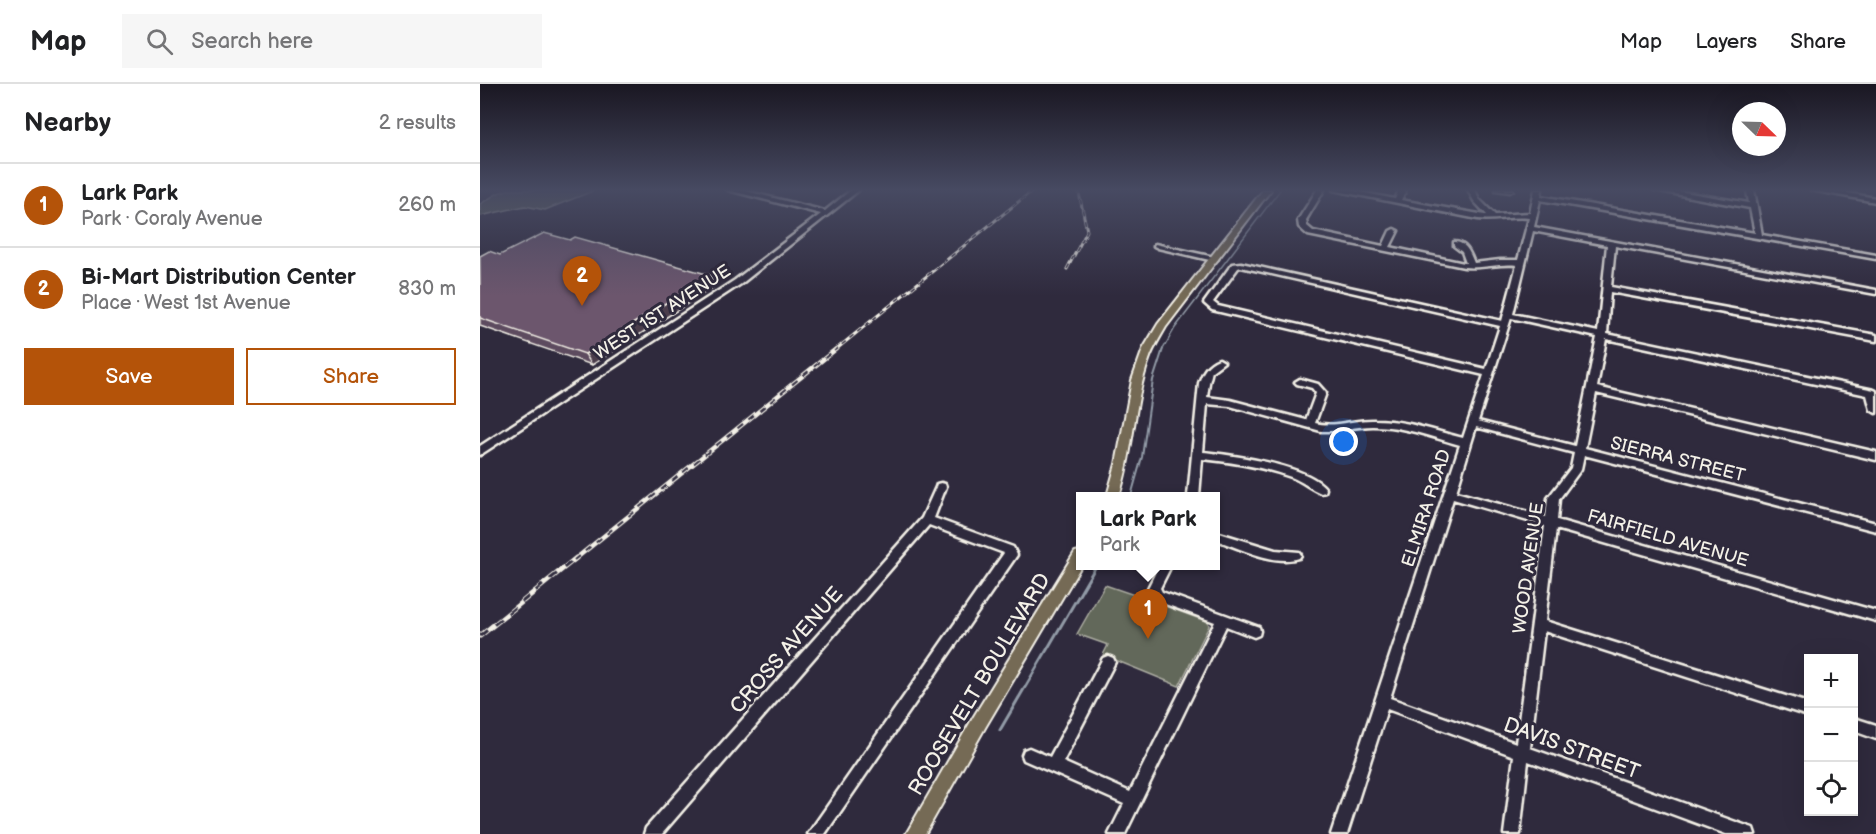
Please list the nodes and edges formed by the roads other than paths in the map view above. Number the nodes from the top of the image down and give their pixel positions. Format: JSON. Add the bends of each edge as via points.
{"nodes":[{"id":1,"x":810,"y":225,"type":"edge"},
{"id":2,"x":1241,"y":225,"type":"edge"},
{"id":3,"x":1302,"y":225,"type":"edge"},
{"id":4,"x":1530,"y":225,"type":"edge"},
{"id":5,"x":1542,"y":225,"type":"edge"},
{"id":6,"x":1701,"y":225,"type":"edge"},
{"id":7,"x":1757,"y":225,"type":"edge"},
{"id":8,"x":1394,"y":231,"type":"dead end"},
{"id":9,"x":1759,"y":236,"type":"junction"},
{"id":10,"x":1611,"y":243,"type":"junction"},
{"id":11,"x":1457,"y":244,"type":"dead end"},
{"id":12,"x":1158,"y":246,"type":"dead end"},
{"id":13,"x":1385,"y":249,"type":"junction"},
{"id":14,"x":1876,"y":257,"type":"edge"},
{"id":15,"x":1214,"y":259,"type":"junction"},
{"id":16,"x":1522,"y":263,"type":"junction"},
{"id":17,"x":1471,"y":266,"type":"junction"},
{"id":18,"x":1607,"y":289,"type":"junction"},
{"id":19,"x":1876,"y":292,"type":"edge"},
{"id":20,"x":1506,"y":319,"type":"junction"},
{"id":21,"x":1602,"y":335,"type":"junction"},
{"id":22,"x":1876,"y":338,"type":"edge"},
{"id":23,"x":1219,"y":362,"type":"dead end"},
{"id":24,"x":1489,"y":373,"type":"junction"},
{"id":25,"x":1300,"y":382,"type":"dead end"},
{"id":26,"x":1592,"y":389,"type":"junction"},
{"id":27,"x":1873,"y":393,"type":"edge"},
{"id":28,"x":1203,"y":400,"type":"junction"},
{"id":29,"x":1876,"y":410,"type":"edge"},
{"id":30,"x":1473,"y":423,"type":"junction"},
{"id":31,"x":1309,"y":425,"type":"junction"},
{"id":32,"x":1466,"y":443,"type":"junction"},
{"id":33,"x":480,"y":451,"type":"edge"},
{"id":34,"x":1580,"y":451,"type":"junction"},
{"id":35,"x":1198,"y":455,"type":"junction"},
{"id":36,"x":1876,"y":456,"type":"edge"},
{"id":37,"x":941,"y":487,"type":"dead end"},
{"id":38,"x":1321,"y":489,"type":"dead end"},
{"id":39,"x":1114,"y":492,"type":"edge"},
{"id":40,"x":1193,"y":492,"type":"edge"},
{"id":41,"x":1449,"y":494,"type":"junction"},
{"id":42,"x":927,"y":520,"type":"junction"},
{"id":43,"x":1550,"y":523,"type":"junction"},
{"id":44,"x":1876,"y":527,"type":"edge"},
{"id":45,"x":1220,"y":538,"type":"edge"},
{"id":46,"x":1295,"y":555,"type":"dead end"},
{"id":47,"x":1076,"y":563,"type":"edge"},
{"id":48,"x":1163,"y":570,"type":"edge"},
{"id":49,"x":1876,"y":616,"type":"edge"},
{"id":50,"x":1223,"y":620,"type":"junction"},
{"id":51,"x":1538,"y":624,"type":"junction"},
{"id":52,"x":1254,"y":631,"type":"dead end"},
{"id":53,"x":1108,"y":662,"type":"dead end"},
{"id":54,"x":1382,"y":701,"type":"junction"},
{"id":55,"x":1804,"y":708,"type":"edge"},
{"id":56,"x":1858,"y":726,"type":"edge"},
{"id":57,"x":1876,"y":732,"type":"edge"},
{"id":58,"x":1522,"y":752,"type":"junction"},
{"id":59,"x":1029,"y":755,"type":"dead end"},
{"id":60,"x":1053,"y":766,"type":"junction"},
{"id":61,"x":1132,"y":800,"type":"junction"},
{"id":62,"x":652,"y":834,"type":"edge"},
{"id":63,"x":816,"y":834,"type":"edge"},
{"id":64,"x":915,"y":834,"type":"edge"},
{"id":65,"x":1117,"y":834,"type":"edge"},
{"id":66,"x":1340,"y":834,"type":"edge"},
{"id":67,"x":1512,"y":834,"type":"edge"},
{"id":68,"x":1746,"y":834,"type":"edge"}],
"edges":[{"from":1,"to":33,"type":"street","name":"WEST 1ST AVENUE","via":[[723,292]]},
{"from":2,"to":15,"type":"main road"},
{"from":3,"to":13,"type":"street","via":[[1318,235]]},
{"from":4,"to":16,"type":"street","name":"ELMIRA ROAD"},
{"from":5,"to":10,"type":"street"},
{"from":6,"to":9,"type":"street"},
{"from":7,"to":9,"type":"street"},
{"from":8,"to":13,"type":"street"},
{"from":9,"to":14,"type":"street"},
{"from":10,"to":18,"type":"street","name":"WOOD AVENUE"},
{"from":10,"to":19,"type":"street"},
{"from":11,"to":17,"type":"street","via":[[1466,251]]},
{"from":12,"to":15,"type":"street"},
{"from":13,"to":17,"type":"street"},
{"from":15,"to":39,"type":"main road","via":[[1162,326],[1143,361],[1125,457]]},
{"from":16,"to":17,"type":"street","via":[[1498,261]]},
{"from":16,"to":20,"type":"street","name":"ELMIRA ROAD"},
{"from":18,"to":21,"type":"street","name":"WOOD AVENUE"},
{"from":18,"to":22,"type":"street"},
{"from":20,"to":21,"type":"street"},
{"from":20,"to":24,"type":"street","name":"ELMIRA ROAD"},
{"from":20,"to":24,"type":"street","via":[[1238,265],[1209,301],[1209,305]]},
{"from":21,"to":26,"type":"street","name":"WOOD AVENUE"},
{"from":21,"to":27,"type":"street"},
{"from":23,"to":28,"type":"street","via":[[1205,376]]},
{"from":24,"to":30,"type":"street","name":"ELMIRA ROAD"},
{"from":25,"to":31,"type":"street","via":[[1315,386],[1321,393]]},
{"from":26,"to":34,"type":"street","name":"WOOD AVENUE"},
{"from":26,"to":36,"type":"street"},
{"from":27,"to":29,"type":"street"},
{"from":28,"to":31,"type":"street","via":[[1230,403]]},
{"from":28,"to":35,"type":"street"},
{"from":30,"to":32,"type":"street","name":"ELMIRA ROAD"},
{"from":30,"to":34,"type":"street","name":"SIERRA STREET"},
{"from":31,"to":32,"type":"street","via":[[1330,429],[1358,423],[1390,424]]},
{"from":32,"to":41,"type":"street","name":"ELMIRA ROAD"},
{"from":34,"to":43,"type":"street","name":"WOOD AVENUE","via":[[1576,469],[1554,498]]},
{"from":34,"to":44,"type":"street","name":"SIERRA STREET"},
{"from":35,"to":38,"type":"street","via":[[1241,460],[1306,479]]},
{"from":35,"to":40,"type":"street"},
{"from":37,"to":42,"type":"street","name":"CROSS AVENUE"},
{"from":41,"to":43,"type":"street","name":"FAIRFIELD AVENUE"},
{"from":41,"to":54,"type":"street","name":"ELMIRA ROAD"},
{"from":42,"to":62,"type":"street","name":"CROSS AVENUE"},
{"from":42,"to":63,"type":"street","via":[[1009,550],[1011,555]]},
{"from":43,"to":49,"type":"street","name":"FAIRFIELD AVENUE"},
{"from":43,"to":51,"type":"street","name":"WOOD AVENUE"},
{"from":45,"to":46,"type":"street","via":[[1275,555]]},
{"from":47,"to":64,"type":"main road","name":"ROOSEVELT BOULEVARD"},
{"from":48,"to":50,"type":"street","via":[[1155,592]]},
{"from":50,"to":52,"type":"street"},
{"from":50,"to":61,"type":"street"},
{"from":51,"to":55,"type":"street"},
{"from":51,"to":58,"type":"street","name":"WOOD AVENUE"},
{"from":53,"to":60,"type":"street"},
{"from":54,"to":58,"type":"street","name":"DAVIS STREET"},
{"from":54,"to":66,"type":"street","name":"ELMIRA ROAD"},
{"from":56,"to":57,"type":"street"},
{"from":58,"to":67,"type":"street","name":"WOOD AVENUE"},
{"from":58,"to":68,"type":"street","name":"DAVIS STREET"},
{"from":59,"to":60,"type":"street"},
{"from":60,"to":61,"type":"street"},
{"from":61,"to":65,"type":"street"}]}
